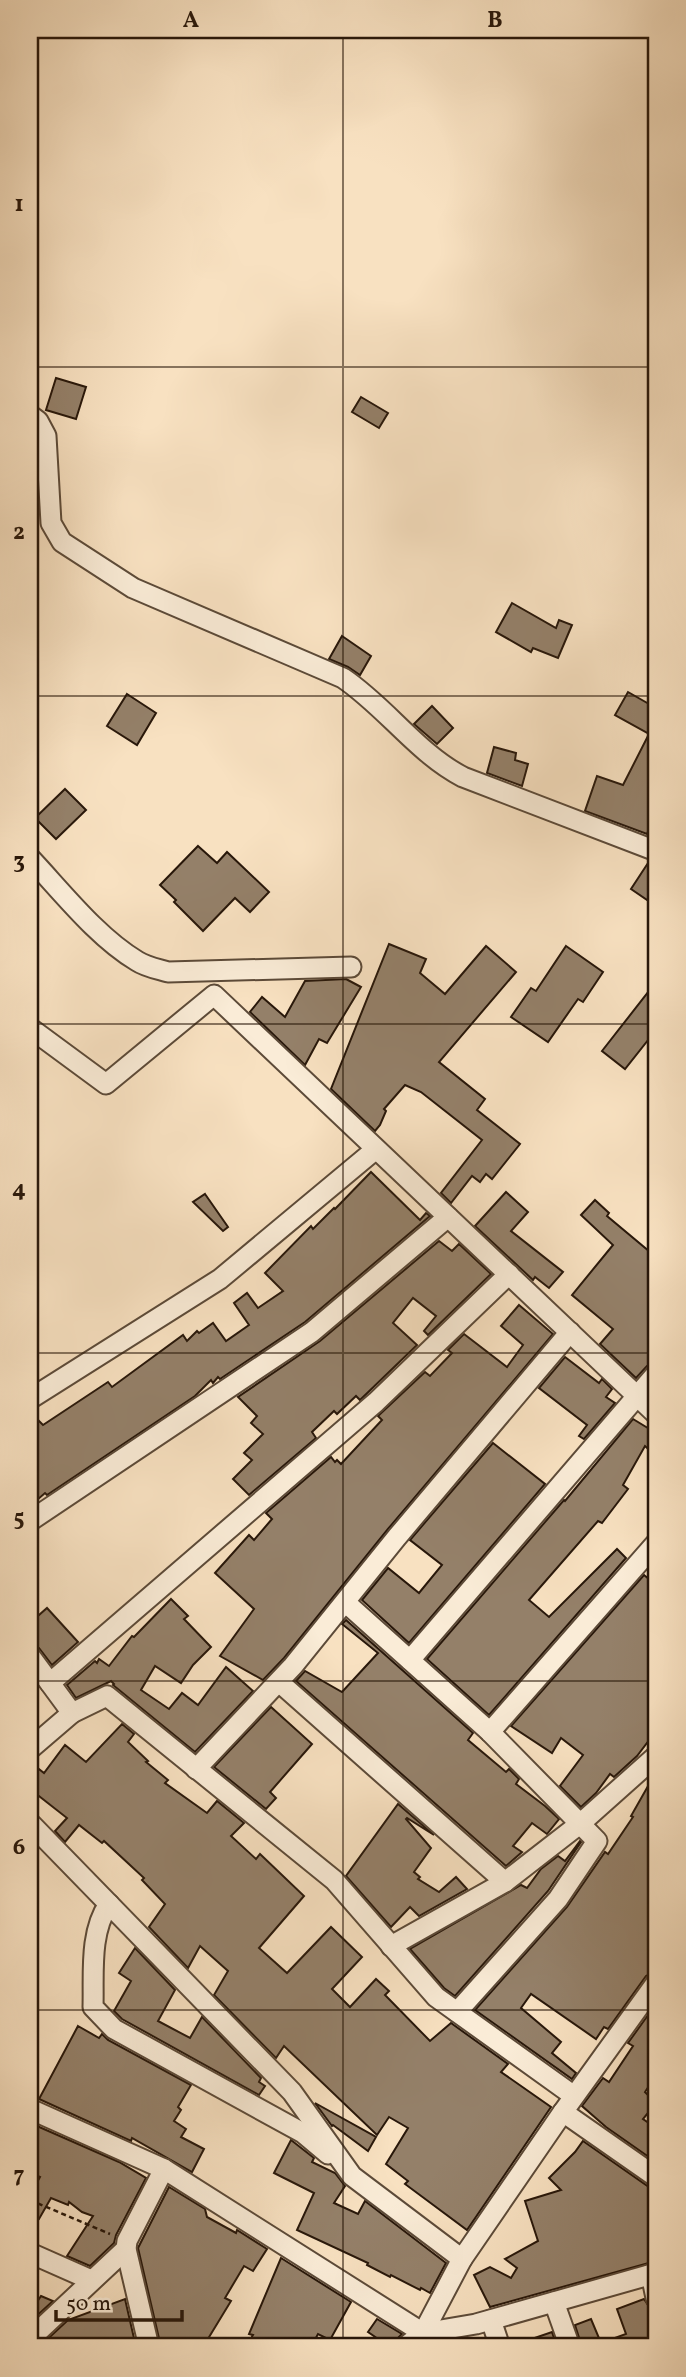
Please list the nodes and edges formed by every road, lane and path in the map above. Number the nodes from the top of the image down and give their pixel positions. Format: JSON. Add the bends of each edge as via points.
{"nodes":[{"id":1,"x":30,"y":415,"type":"edge"},
{"id":2,"x":656,"y":851,"type":"edge"},
{"id":3,"x":30,"y":858,"type":"edge"},
{"id":4,"x":351,"y":967,"type":"dead end"},
{"id":5,"x":30,"y":1028,"type":"edge"},
{"id":6,"x":376,"y":1149,"type":"junction"},
{"id":7,"x":449,"y":1217,"type":"junction"},
{"id":8,"x":509,"y":1274,"type":"junction"},
{"id":9,"x":570,"y":1332,"type":"junction"},
{"id":10,"x":656,"y":1374,"type":"edge"},
{"id":11,"x":639,"y":1397,"type":"junction"},
{"id":12,"x":30,"y":1399,"type":"edge"},
{"id":13,"x":656,"y":1414,"type":"edge"},
{"id":14,"x":30,"y":1521,"type":"edge"},
{"id":15,"x":656,"y":1543,"type":"edge"},
{"id":16,"x":345,"y":1602,"type":"junction"},
{"id":17,"x":30,"y":1656,"type":"edge"},
{"id":18,"x":410,"y":1660,"type":"junction"},
{"id":19,"x":279,"y":1682,"type":"junction"},
{"id":20,"x":50,"y":1683,"type":"junction"},
{"id":21,"x":72,"y":1713,"type":"junction"},
{"id":22,"x":490,"y":1732,"type":"junction"},
{"id":23,"x":30,"y":1749,"type":"edge"},
{"id":24,"x":656,"y":1756,"type":"edge"},
{"id":25,"x":196,"y":1769,"type":"junction"},
{"id":26,"x":30,"y":1823,"type":"edge"},
{"id":27,"x":581,"y":1823,"type":"junction"},
{"id":28,"x":505,"y":1882,"type":"junction"},
{"id":29,"x":108,"y":1904,"type":"junction"},
{"id":30,"x":391,"y":1946,"type":"junction"},
{"id":31,"x":656,"y":1983,"type":"edge"},
{"id":32,"x":457,"y":2012,"type":"junction"},
{"id":33,"x":569,"y":2104,"type":"junction"},
{"id":34,"x":30,"y":2109,"type":"edge"},
{"id":35,"x":164,"y":2169,"type":"junction"},
{"id":36,"x":352,"y":2176,"type":"junction"},
{"id":37,"x":656,"y":2177,"type":"edge"},
{"id":38,"x":30,"y":2200,"type":"edge"},
{"id":39,"x":126,"y":2245,"type":"junction"},
{"id":40,"x":30,"y":2253,"type":"edge"},
{"id":41,"x":462,"y":2259,"type":"junction"},
{"id":42,"x":653,"y":2274,"type":"edge"},
{"id":43,"x":91,"y":2280,"type":"junction"},
{"id":44,"x":656,"y":2298,"type":"edge"},
{"id":45,"x":554,"y":2302,"type":"junction"},
{"id":46,"x":491,"y":2320,"type":"junction"},
{"id":47,"x":423,"y":2333,"type":"junction"},
{"id":48,"x":30,"y":2339,"type":"edge"},
{"id":49,"x":149,"y":2347,"type":"edge"},
{"id":50,"x":405,"y":2347,"type":"edge"},
{"id":51,"x":500,"y":2347,"type":"edge"},
{"id":52,"x":570,"y":2347,"type":"edge"}],
"edges":[{"from":1,"to":2,"type":"street","via":[[46,436],[51,523],[61,542],[133,587],[344,678],[445,768]]},
{"from":3,"to":4,"type":"street","via":[[103,934],[150,967],[168,972]]},
{"from":5,"to":6,"type":"street","via":[[106,1084],[214,995]]},
{"from":6,"to":7,"type":"street"},
{"from":6,"to":12,"type":"street","via":[[220,1279]]},
{"from":7,"to":8,"type":"street"},
{"from":7,"to":14,"type":"street","via":[[312,1332]]},
{"from":8,"to":9,"type":"street"},
{"from":8,"to":20,"type":"street","via":[[376,1402]]},
{"from":9,"to":11,"type":"street"},
{"from":9,"to":16,"type":"street"},
{"from":10,"to":11,"type":"street"},
{"from":11,"to":13,"type":"street"},
{"from":11,"to":18,"type":"street"},
{"from":15,"to":22,"type":"street"},
{"from":16,"to":18,"type":"street"},
{"from":16,"to":19,"type":"street"},
{"from":17,"to":20,"type":"street"},
{"from":18,"to":22,"type":"street"},
{"from":19,"to":25,"type":"street"},
{"from":19,"to":28,"type":"street"},
{"from":20,"to":21,"type":"street"},
{"from":21,"to":23,"type":"street"},
{"from":21,"to":25,"type":"street","via":[[107,1696]]},
{"from":22,"to":27,"type":"street"},
{"from":24,"to":27,"type":"street"},
{"from":25,"to":30,"type":"street","via":[[334,1880]]},
{"from":26,"to":29,"type":"street"},
{"from":27,"to":28,"type":"street"},
{"from":27,"to":32,"type":"street","via":[[597,1841],[558,1899]]},
{"from":28,"to":30,"type":"street"},
{"from":29,"to":36,"type":"street","via":[[292,2092]]},
{"from":29,"to":36,"type":"street","via":[[97,1932],[93,2007],[114,2029],[303,2133]]},
{"from":30,"to":32,"type":"street","via":[[436,1997]]},
{"from":31,"to":33,"type":"street"},
{"from":32,"to":33,"type":"street"},
{"from":33,"to":37,"type":"street"},
{"from":33,"to":41,"type":"street"},
{"from":34,"to":35,"type":"street"},
{"from":35,"to":39,"type":"street"},
{"from":35,"to":47,"type":"street"},
{"from":36,"to":41,"type":"street"},
{"from":38,"to":39,"type":"path"},
{"from":39,"to":43,"type":"street"},
{"from":39,"to":49,"type":"street"},
{"from":40,"to":43,"type":"street"},
{"from":41,"to":47,"type":"street"},
{"from":42,"to":44,"type":"street"},
{"from":42,"to":45,"type":"street"},
{"from":43,"to":48,"type":"street"},
{"from":45,"to":46,"type":"street"},
{"from":45,"to":52,"type":"street"},
{"from":46,"to":47,"type":"street"},
{"from":46,"to":51,"type":"street"},
{"from":47,"to":50,"type":"street"}]}
